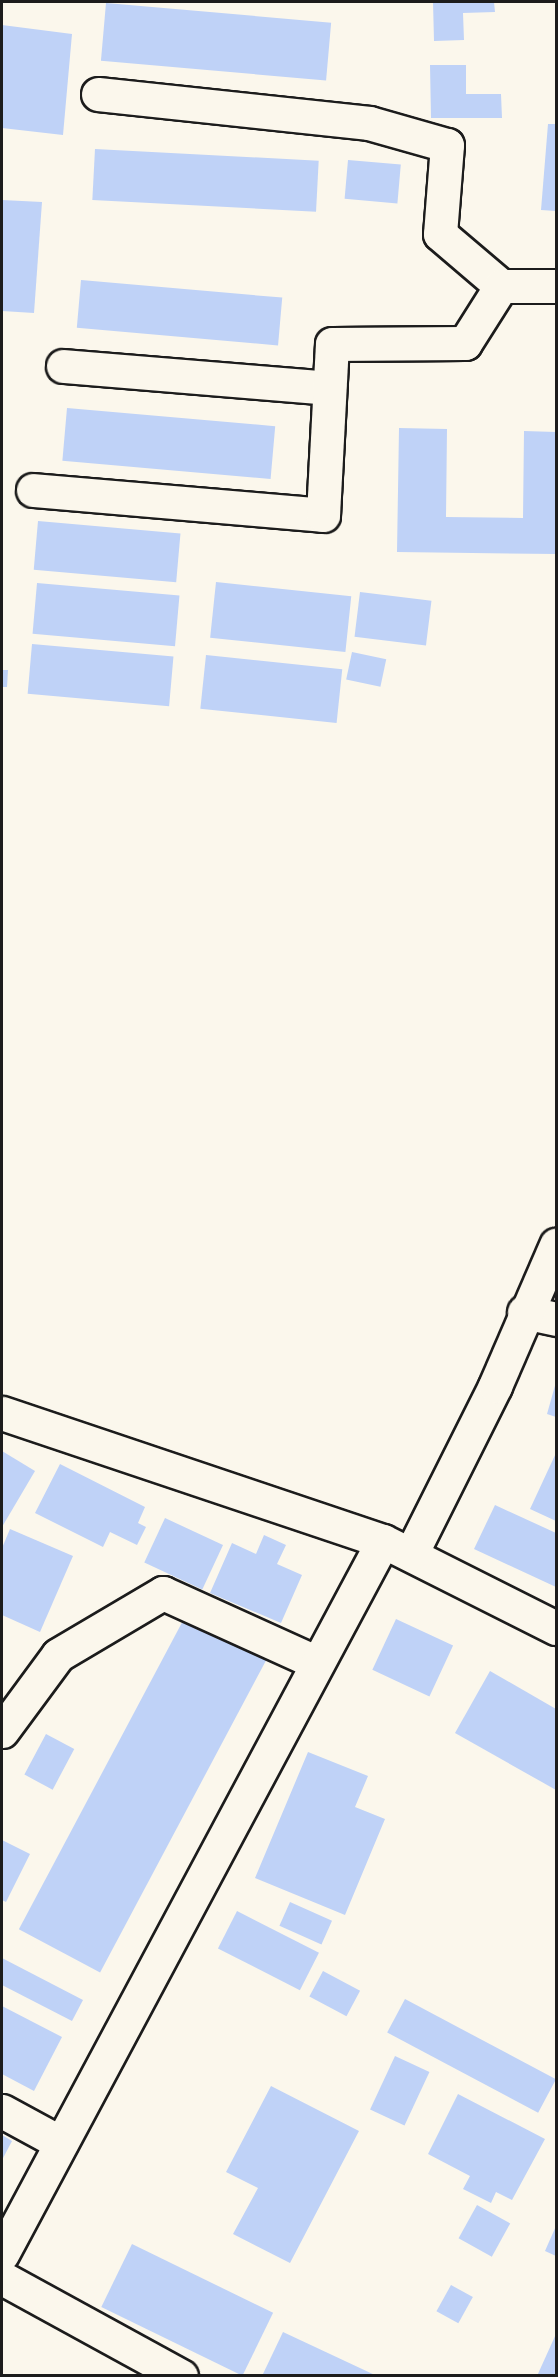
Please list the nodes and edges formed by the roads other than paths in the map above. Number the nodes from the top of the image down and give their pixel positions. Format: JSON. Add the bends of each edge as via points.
{"nodes":[{"id":1,"x":98,"y":94,"type":"dead end"},
{"id":2,"x":501,"y":286,"type":"junction"},
{"id":3,"x":556,"y":286,"type":"edge"},
{"id":4,"x":63,"y":366,"type":"dead end"},
{"id":5,"x":329,"y":388,"type":"junction"},
{"id":6,"x":33,"y":490,"type":"dead end"},
{"id":7,"x":556,"y":1245,"type":"edge"},
{"id":8,"x":524,"y":1312,"type":"junction"},
{"id":9,"x":556,"y":1319,"type":"edge"},
{"id":10,"x":2,"y":1413,"type":"edge"},
{"id":11,"x":397,"y":1547,"type":"junction"},
{"id":12,"x":556,"y":1628,"type":"edge"},
{"id":13,"x":317,"y":1663,"type":"junction"},
{"id":14,"x":2,"y":1731,"type":"edge"},
{"id":15,"x":2,"y":2111,"type":"edge"},
{"id":16,"x":61,"y":2143,"type":"junction"},
{"id":17,"x":2,"y":2254,"type":"edge"},
{"id":18,"x":2,"y":2278,"type":"edge"},
{"id":19,"x":181,"y":2376,"type":"edge"}],
"edges":[{"from":1,"to":2,"type":"street","via":[[369,123],[447,145],[440,234]]},
{"from":2,"to":3,"type":"street"},
{"from":2,"to":5,"type":"street","via":[[465,344],[332,344]]},
{"from":4,"to":5,"type":"street"},
{"from":5,"to":6,"type":"street","via":[[322,515]]},
{"from":7,"to":8,"type":"street"},
{"from":8,"to":9,"type":"street"},
{"from":8,"to":11,"type":"street","via":[[495,1386]]},
{"from":10,"to":11,"type":"street"},
{"from":11,"to":12,"type":"street"},
{"from":11,"to":13,"type":"street"},
{"from":13,"to":14,"type":"street","via":[[163,1593],[58,1655]]},
{"from":13,"to":16,"type":"street"},
{"from":15,"to":16,"type":"street"},
{"from":16,"to":17,"type":"street"},
{"from":18,"to":19,"type":"street"}]}
